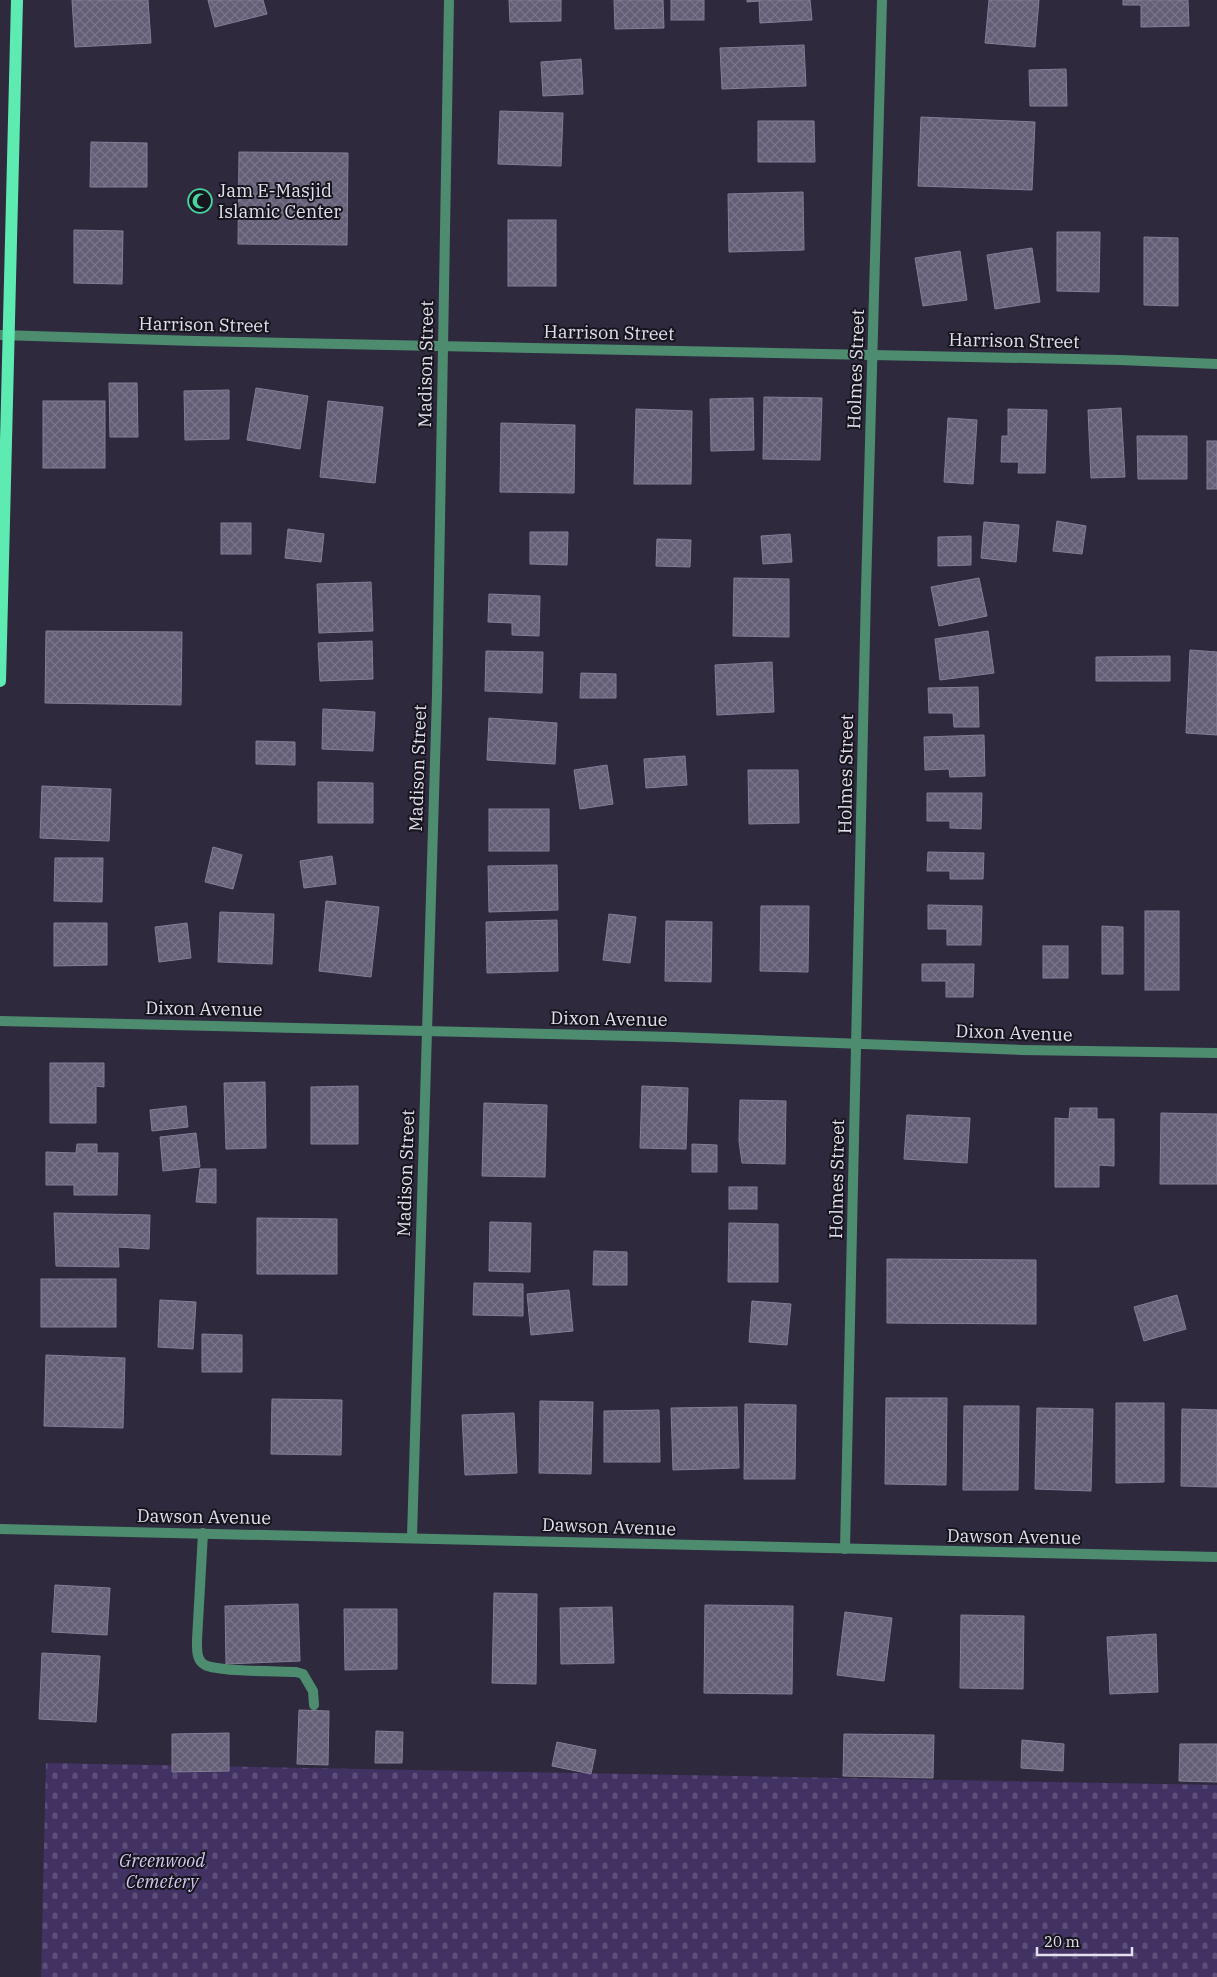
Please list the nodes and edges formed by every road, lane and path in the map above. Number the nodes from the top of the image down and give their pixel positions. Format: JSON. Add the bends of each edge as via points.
{"nodes":[{"id":1,"x":17,"y":0,"type":"edge"},
{"id":2,"x":449,"y":0,"type":"edge"},
{"id":3,"x":882,"y":0,"type":"edge"},
{"id":4,"x":4,"y":335,"type":"edge"},
{"id":5,"x":443,"y":346,"type":"junction"},
{"id":6,"x":872,"y":355,"type":"junction"},
{"id":7,"x":1217,"y":364,"type":"edge"},
{"id":8,"x":0,"y":681,"type":"edge"},
{"id":9,"x":0,"y":1021,"type":"edge"},
{"id":10,"x":426,"y":1031,"type":"junction"},
{"id":11,"x":856,"y":1044,"type":"junction"},
{"id":12,"x":1217,"y":1053,"type":"edge"},
{"id":13,"x":0,"y":1528,"type":"edge"},
{"id":14,"x":203,"y":1533,"type":"junction"},
{"id":15,"x":412,"y":1537,"type":"junction"},
{"id":16,"x":845,"y":1549,"type":"junction"},
{"id":17,"x":1217,"y":1557,"type":"edge"},
{"id":18,"x":314,"y":1705,"type":"dead end"}],
"edges":[{"from":1,"to":4,"type":"main road"},
{"from":2,"to":5,"type":"street","name":"Madison Street"},
{"from":3,"to":6,"type":"street","name":"Holmes Street"},
{"from":4,"to":5,"type":"street","name":"Harrison Street"},
{"from":4,"to":8,"type":"main road"},
{"from":5,"to":6,"type":"street","name":"Harrison Street"},
{"from":5,"to":10,"type":"street","name":"Madison Street"},
{"from":6,"to":7,"type":"street","name":"Harrison Street"},
{"from":6,"to":11,"type":"street","name":"Holmes Street"},
{"from":9,"to":10,"type":"street","name":"Dixon Avenue"},
{"from":10,"to":11,"type":"street","name":"Dixon Avenue"},
{"from":10,"to":15,"type":"street","name":"Madison Street"},
{"from":11,"to":12,"type":"street","name":"Dixon Avenue"},
{"from":11,"to":16,"type":"street","name":"Holmes Street"},
{"from":13,"to":14,"type":"street","name":"Dawson Avenue"},
{"from":14,"to":15,"type":"street","name":"Dawson Avenue"},
{"from":14,"to":18,"type":"street","via":[[197,1640],[201,1661],[205,1665],[227,1669],[303,1674],[313,1691]]},
{"from":15,"to":16,"type":"street","name":"Dawson Avenue"},
{"from":16,"to":17,"type":"street","name":"Dawson Avenue"}]}
